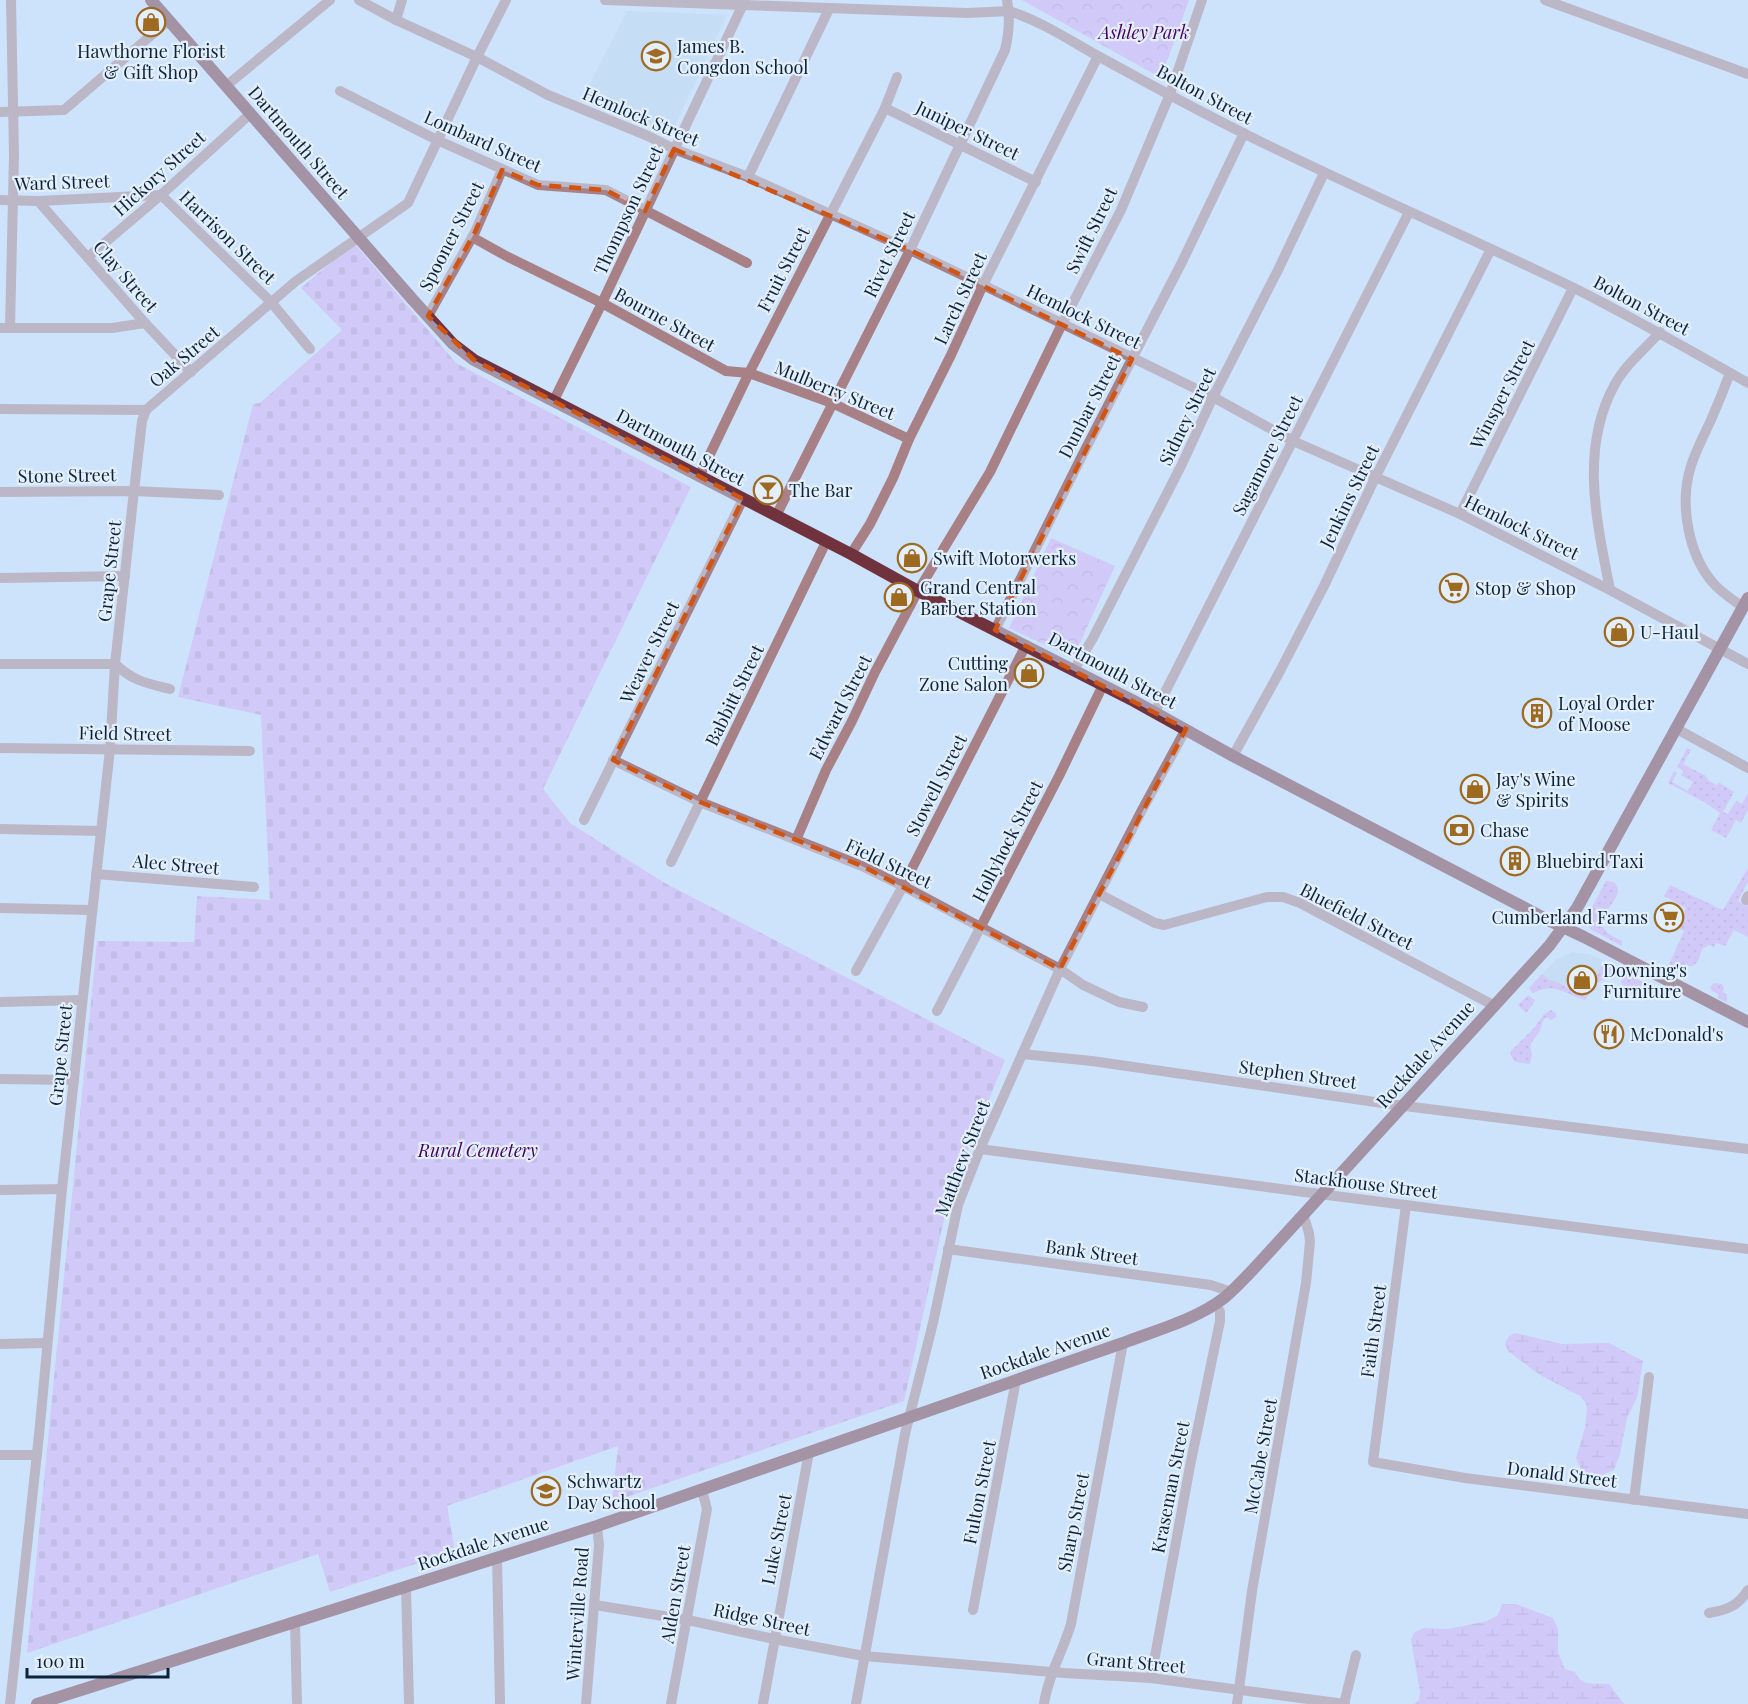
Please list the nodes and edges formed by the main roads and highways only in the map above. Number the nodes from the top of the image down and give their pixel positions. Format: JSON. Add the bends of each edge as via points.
{"nodes":[{"id":1,"x":154,"y":1,"type":"edge"},
{"id":2,"x":1745,"y":603,"type":"edge"},
{"id":3,"x":1564,"y":927,"type":"junction"},
{"id":4,"x":1748,"y":1022,"type":"edge"},
{"id":5,"x":37,"y":1704,"type":"edge"}],
"edges":[{"from":1,"to":3,"type":"main road","name":"Dartmouth Street","via":[[358,238],[453,344],[474,360]]},
{"from":2,"to":3,"type":"main road","name":"Rockdale Avenue"},
{"from":3,"to":4,"type":"main road","name":"Dartmouth Street"},
{"from":3,"to":5,"type":"main road","name":"Rockdale Avenue","via":[[1231,1292],[1191,1318],[597,1527]]}]}
